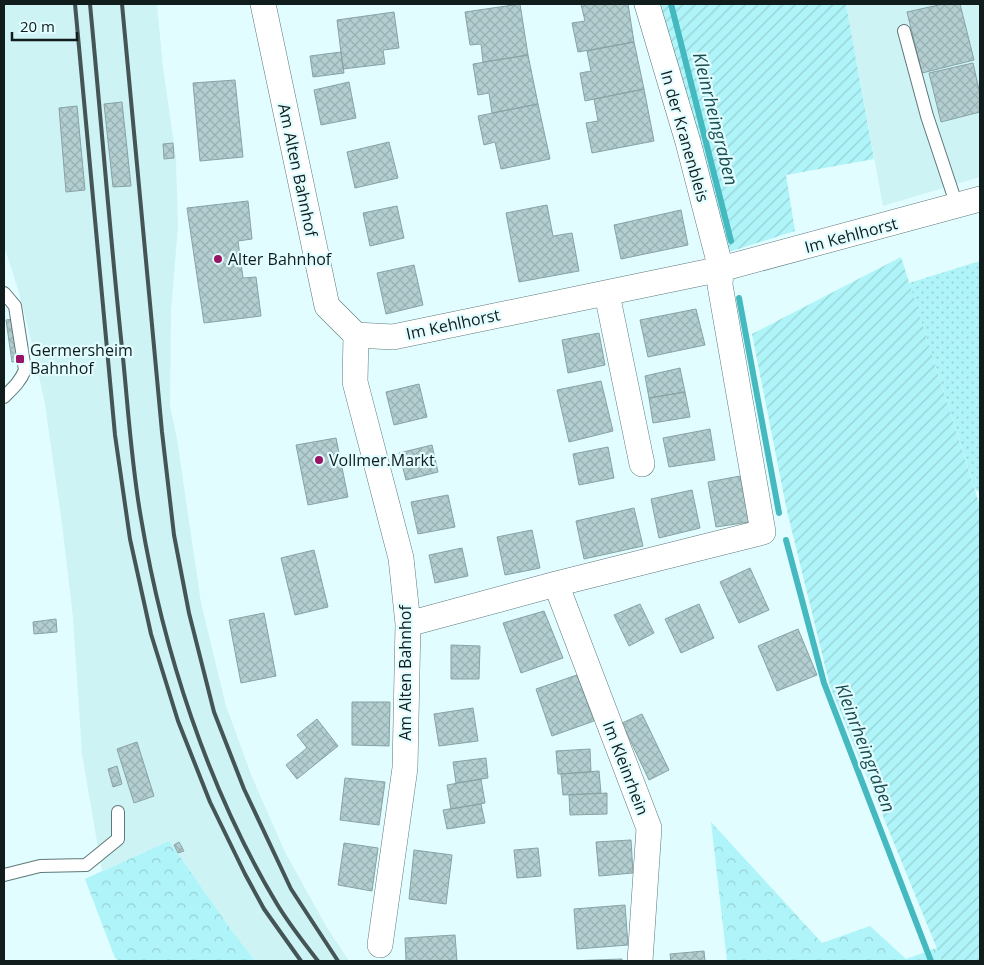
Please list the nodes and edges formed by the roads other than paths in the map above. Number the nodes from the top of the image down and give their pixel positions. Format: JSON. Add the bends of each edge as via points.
{"nodes":[{"id":1,"x":263,"y":4,"type":"edge"},
{"id":2,"x":648,"y":4,"type":"edge"},
{"id":3,"x":904,"y":31,"type":"dead end"},
{"id":4,"x":969,"y":202,"type":"edge"},
{"id":5,"x":721,"y":269,"type":"junction"},
{"id":6,"x":4,"y":293,"type":"edge"},
{"id":7,"x":607,"y":294,"type":"junction"},
{"id":8,"x":356,"y":335,"type":"junction"},
{"id":9,"x":4,"y":396,"type":"edge"},
{"id":10,"x":642,"y":464,"type":"dead end"},
{"id":11,"x":556,"y":584,"type":"junction"},
{"id":12,"x":408,"y":624,"type":"junction"},
{"id":13,"x":118,"y":812,"type":"dead end"},
{"id":14,"x":4,"y":875,"type":"edge"},
{"id":15,"x":380,"y":945,"type":"dead end"},
{"id":16,"x":640,"y":961,"type":"edge"}],
"edges":[{"from":1,"to":8,"type":"street","name":"Am Alten Bahnhof","via":[[327,306]]},
{"from":2,"to":5,"type":"street","name":"In der Kranenbleis"},
{"from":3,"to":4,"type":"lane","via":[[927,116]]},
{"from":4,"to":5,"type":"street","name":"Im Kehlhorst"},
{"from":5,"to":7,"type":"street","name":"Im Kehlhorst"},
{"from":5,"to":11,"type":"street","via":[[720,285],[763,532]]},
{"from":6,"to":9,"type":"lane","via":[[15,306],[25,370],[22,379]]},
{"from":7,"to":8,"type":"street","name":"Im Kehlhorst","via":[[393,337]]},
{"from":7,"to":10,"type":"street"},
{"from":8,"to":12,"type":"street","name":"Am Alten Bahnhof","via":[[354,382],[401,558]]},
{"from":11,"to":12,"type":"street"},
{"from":11,"to":16,"type":"street","name":"Im Kleinrhein","via":[[649,828]]},
{"from":12,"to":15,"type":"street","name":"Am Alten Bahnhof","via":[[405,768]]},
{"from":13,"to":14,"type":"lane","via":[[118,840],[86,865],[40,866]]}]}
